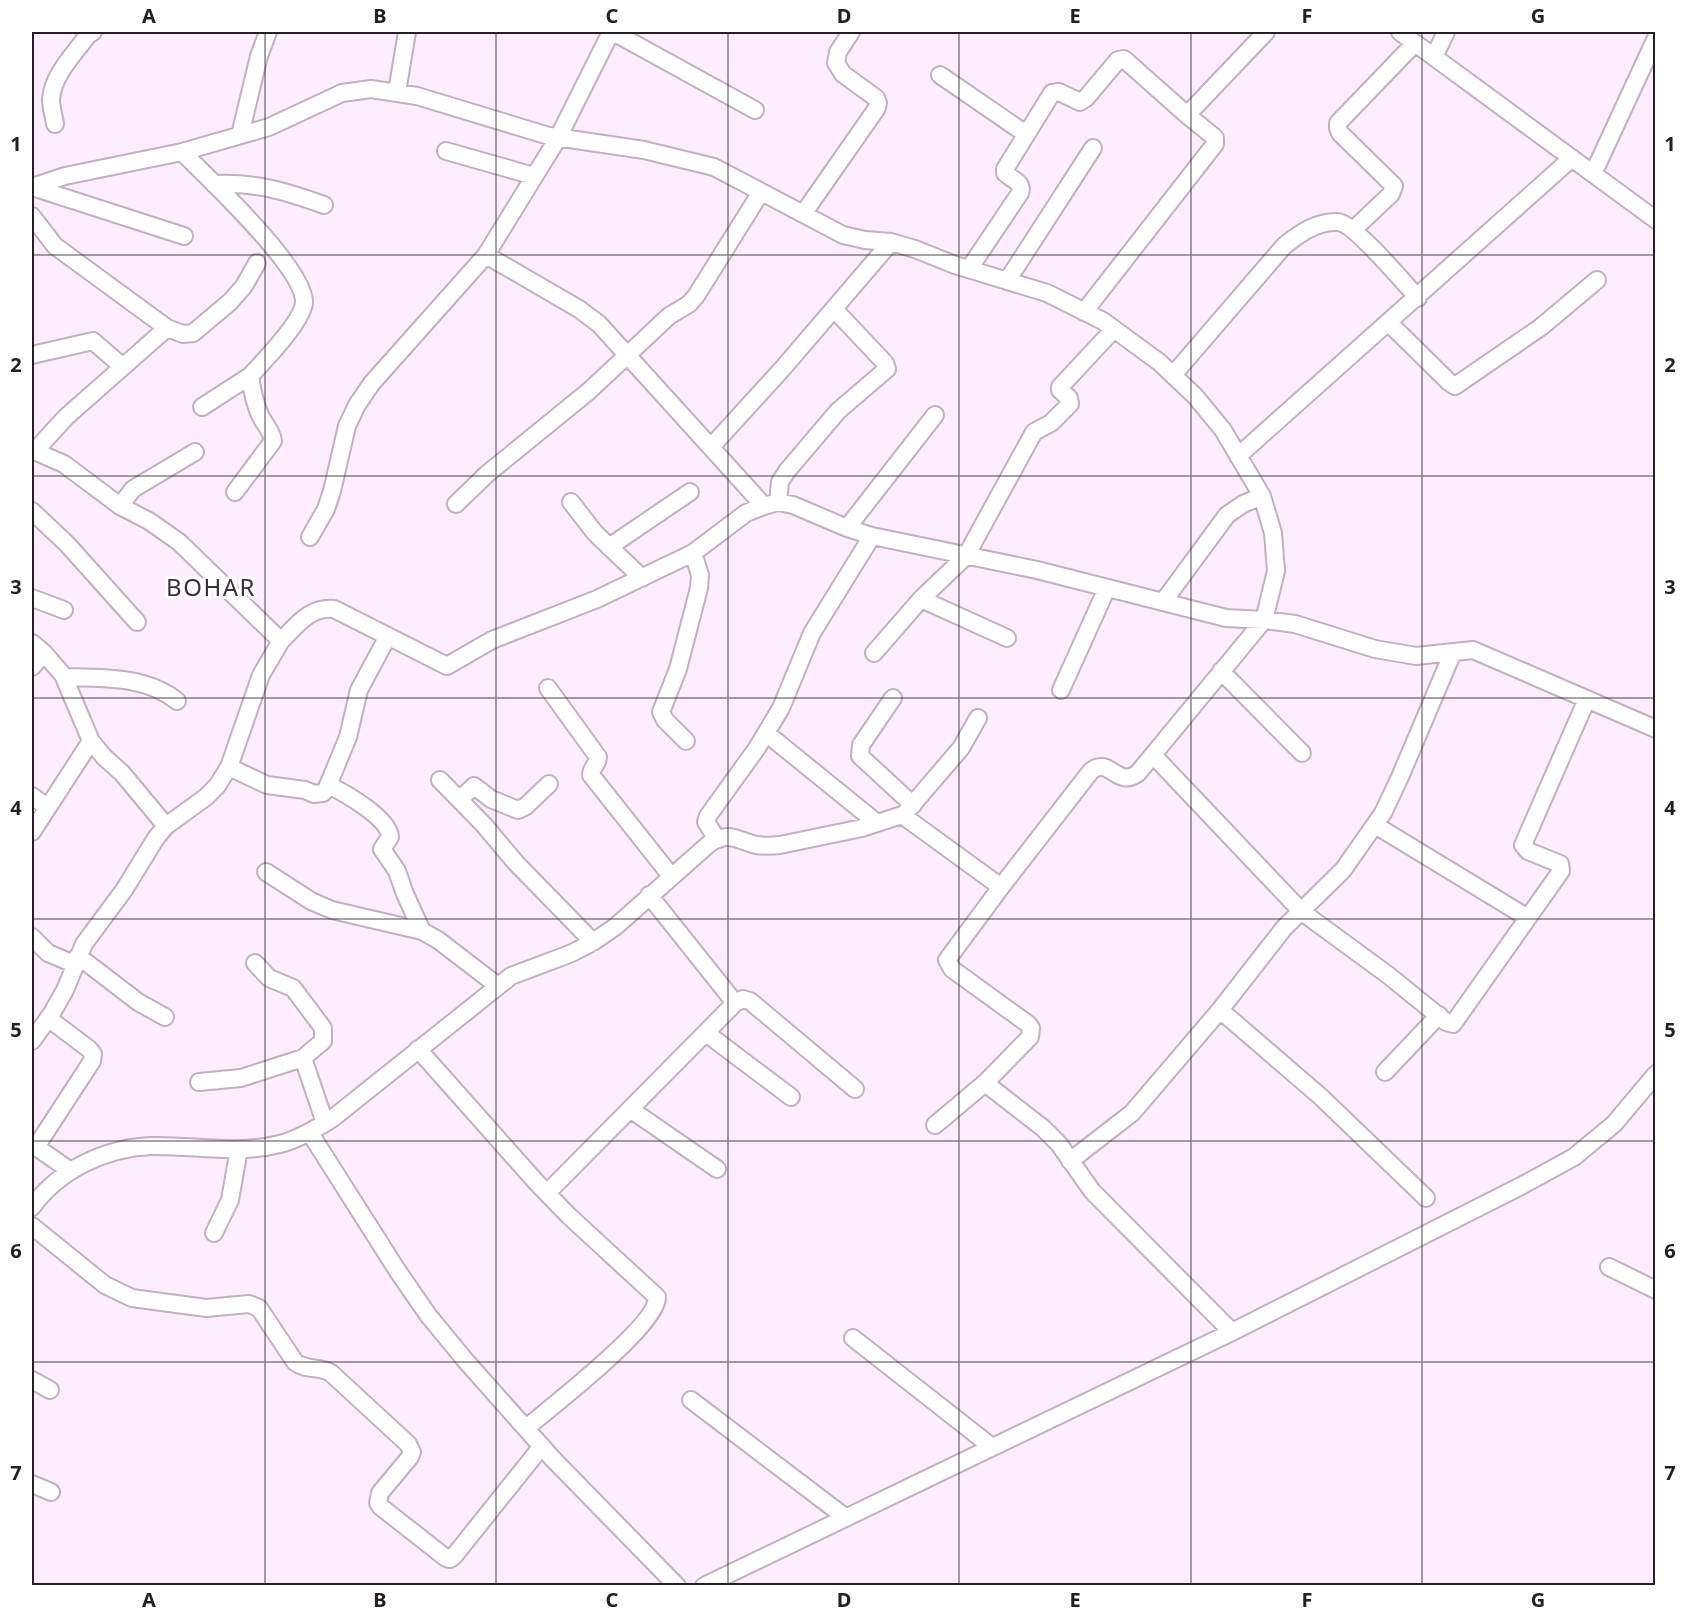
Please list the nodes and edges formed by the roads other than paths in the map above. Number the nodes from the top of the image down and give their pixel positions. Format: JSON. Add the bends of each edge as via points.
{"nodes":[{"id":1,"x":93,"y":32,"type":"edge"},
{"id":2,"x":268,"y":32,"type":"edge"},
{"id":3,"x":407,"y":32,"type":"edge"},
{"id":4,"x":612,"y":32,"type":"edge"},
{"id":5,"x":851,"y":32,"type":"edge"},
{"id":6,"x":1266,"y":32,"type":"edge"},
{"id":7,"x":1400,"y":32,"type":"edge"},
{"id":8,"x":1446,"y":32,"type":"edge"},
{"id":9,"x":1656,"y":38,"type":"edge"},
{"id":10,"x":1415,"y":43,"type":"junction"},
{"id":11,"x":1434,"y":57,"type":"junction"},
{"id":12,"x":940,"y":75,"type":"dead end"},
{"id":13,"x":397,"y":92,"type":"junction"},
{"id":14,"x":755,"y":110,"type":"dead end"},
{"id":15,"x":1187,"y":115,"type":"junction"},
{"id":16,"x":55,"y":123,"type":"dead end"},
{"id":17,"x":1026,"y":134,"type":"junction"},
{"id":18,"x":240,"y":135,"type":"junction"},
{"id":19,"x":558,"y":138,"type":"junction"},
{"id":20,"x":1093,"y":148,"type":"dead end"},
{"id":21,"x":446,"y":151,"type":"dead end"},
{"id":22,"x":182,"y":152,"type":"junction"},
{"id":23,"x":1572,"y":158,"type":"junction"},
{"id":24,"x":1593,"y":174,"type":"junction"},
{"id":25,"x":534,"y":176,"type":"junction"},
{"id":26,"x":214,"y":184,"type":"junction"},
{"id":27,"x":32,"y":187,"type":"edge"},
{"id":28,"x":761,"y":192,"type":"junction"},
{"id":29,"x":324,"y":205,"type":"dead end"},
{"id":30,"x":803,"y":214,"type":"junction"},
{"id":31,"x":1656,"y":220,"type":"edge"},
{"id":32,"x":34,"y":224,"type":"edge"},
{"id":33,"x":1354,"y":230,"type":"junction"},
{"id":34,"x":184,"y":237,"type":"dead end"},
{"id":35,"x":891,"y":242,"type":"junction"},
{"id":36,"x":486,"y":255,"type":"junction"},
{"id":37,"x":257,"y":263,"type":"dead end"},
{"id":38,"x":969,"y":269,"type":"junction"},
{"id":39,"x":1597,"y":280,"type":"dead end"},
{"id":40,"x":1007,"y":281,"type":"junction"},
{"id":41,"x":1418,"y":298,"type":"junction"},
{"id":42,"x":834,"y":309,"type":"junction"},
{"id":43,"x":1084,"y":312,"type":"junction"},
{"id":44,"x":1389,"y":323,"type":"junction"},
{"id":45,"x":167,"y":328,"type":"junction"},
{"id":46,"x":1114,"y":329,"type":"junction"},
{"id":47,"x":32,"y":355,"type":"edge"},
{"id":48,"x":627,"y":355,"type":"junction"},
{"id":49,"x":123,"y":367,"type":"junction"},
{"id":50,"x":1173,"y":375,"type":"junction"},
{"id":51,"x":250,"y":376,"type":"junction"},
{"id":52,"x":202,"y":407,"type":"dead end"},
{"id":53,"x":935,"y":415,"type":"dead end"},
{"id":54,"x":711,"y":447,"type":"junction"},
{"id":55,"x":33,"y":450,"type":"edge"},
{"id":56,"x":195,"y":452,"type":"dead end"},
{"id":57,"x":1238,"y":456,"type":"junction"},
{"id":58,"x":235,"y":492,"type":"dead end"},
{"id":59,"x":690,"y":492,"type":"dead end"},
{"id":60,"x":1262,"y":496,"type":"junction"},
{"id":61,"x":571,"y":502,"type":"dead end"},
{"id":62,"x":456,"y":504,"type":"dead end"},
{"id":63,"x":771,"y":504,"type":"junction"},
{"id":64,"x":120,"y":506,"type":"junction"},
{"id":65,"x":32,"y":511,"type":"edge"},
{"id":66,"x":847,"y":528,"type":"junction"},
{"id":67,"x":872,"y":536,"type":"junction"},
{"id":68,"x":310,"y":537,"type":"dead end"},
{"id":69,"x":609,"y":547,"type":"junction"},
{"id":70,"x":693,"y":554,"type":"junction"},
{"id":71,"x":966,"y":556,"type":"junction"},
{"id":72,"x":642,"y":578,"type":"junction"},
{"id":73,"x":1107,"y":588,"type":"junction"},
{"id":74,"x":32,"y":598,"type":"edge"},
{"id":75,"x":921,"y":599,"type":"junction"},
{"id":76,"x":1163,"y":602,"type":"junction"},
{"id":77,"x":64,"y":610,"type":"dead end"},
{"id":78,"x":1264,"y":620,"type":"junction"},
{"id":79,"x":137,"y":622,"type":"dead end"},
{"id":80,"x":387,"y":636,"type":"junction"},
{"id":81,"x":1008,"y":638,"type":"dead end"},
{"id":82,"x":281,"y":641,"type":"junction"},
{"id":83,"x":38,"y":648,"type":"edge"},
{"id":84,"x":1453,"y":652,"type":"junction"},
{"id":85,"x":874,"y":653,"type":"dead end"},
{"id":86,"x":32,"y":667,"type":"edge"},
{"id":87,"x":1221,"y":671,"type":"junction"},
{"id":88,"x":64,"y":677,"type":"junction"},
{"id":89,"x":548,"y":688,"type":"dead end"},
{"id":90,"x":1061,"y":690,"type":"dead end"},
{"id":91,"x":893,"y":699,"type":"dead end"},
{"id":92,"x":1587,"y":699,"type":"junction"},
{"id":93,"x":177,"y":701,"type":"dead end"},
{"id":94,"x":978,"y":718,"type":"dead end"},
{"id":95,"x":1656,"y":729,"type":"edge"},
{"id":96,"x":766,"y":733,"type":"junction"},
{"id":97,"x":91,"y":741,"type":"junction"},
{"id":98,"x":686,"y":741,"type":"dead end"},
{"id":99,"x":1302,"y":753,"type":"dead end"},
{"id":100,"x":1153,"y":755,"type":"junction"},
{"id":101,"x":229,"y":767,"type":"junction"},
{"id":102,"x":440,"y":780,"type":"dead end"},
{"id":103,"x":549,"y":784,"type":"dead end"},
{"id":104,"x":328,"y":785,"type":"junction"},
{"id":105,"x":32,"y":796,"type":"edge"},
{"id":106,"x":460,"y":799,"type":"junction"},
{"id":107,"x":47,"y":807,"type":"junction"},
{"id":108,"x":908,"y":810,"type":"junction"},
{"id":109,"x":877,"y":823,"type":"junction"},
{"id":110,"x":1375,"y":825,"type":"junction"},
{"id":111,"x":166,"y":826,"type":"junction"},
{"id":112,"x":32,"y":832,"type":"edge"},
{"id":113,"x":717,"y":839,"type":"junction"},
{"id":114,"x":266,"y":872,"type":"dead end"},
{"id":115,"x":671,"y":876,"type":"junction"},
{"id":116,"x":1001,"y":886,"type":"junction"},
{"id":117,"x":649,"y":895,"type":"junction"},
{"id":118,"x":1302,"y":912,"type":"junction"},
{"id":119,"x":1528,"y":918,"type":"junction"},
{"id":120,"x":422,"y":931,"type":"junction"},
{"id":121,"x":32,"y":937,"type":"edge"},
{"id":122,"x":593,"y":942,"type":"junction"},
{"id":123,"x":76,"y":960,"type":"junction"},
{"id":124,"x":255,"y":963,"type":"dead end"},
{"id":125,"x":498,"y":986,"type":"junction"},
{"id":126,"x":735,"y":1004,"type":"junction"},
{"id":127,"x":1221,"y":1010,"type":"junction"},
{"id":128,"x":1439,"y":1015,"type":"junction"},
{"id":129,"x":165,"y":1017,"type":"dead end"},
{"id":130,"x":48,"y":1018,"type":"junction"},
{"id":131,"x":706,"y":1033,"type":"junction"},
{"id":132,"x":32,"y":1038,"type":"edge"},
{"id":133,"x":418,"y":1049,"type":"junction"},
{"id":134,"x":303,"y":1058,"type":"junction"},
{"id":135,"x":1385,"y":1072,"type":"dead end"},
{"id":136,"x":1656,"y":1074,"type":"edge"},
{"id":137,"x":199,"y":1082,"type":"dead end"},
{"id":138,"x":986,"y":1083,"type":"junction"},
{"id":139,"x":855,"y":1089,"type":"dead end"},
{"id":140,"x":791,"y":1097,"type":"dead end"},
{"id":141,"x":630,"y":1108,"type":"junction"},
{"id":142,"x":934,"y":1125,"type":"dead end"},
{"id":143,"x":317,"y":1128,"type":"junction"},
{"id":144,"x":34,"y":1145,"type":"edge"},
{"id":145,"x":239,"y":1149,"type":"junction"},
{"id":146,"x":1070,"y":1161,"type":"junction"},
{"id":147,"x":69,"y":1170,"type":"junction"},
{"id":148,"x":717,"y":1170,"type":"dead end"},
{"id":149,"x":547,"y":1193,"type":"junction"},
{"id":150,"x":1426,"y":1198,"type":"dead end"},
{"id":151,"x":32,"y":1207,"type":"edge"},
{"id":152,"x":32,"y":1227,"type":"edge"},
{"id":153,"x":214,"y":1233,"type":"dead end"},
{"id":154,"x":1609,"y":1267,"type":"dead end"},
{"id":155,"x":1656,"y":1290,"type":"edge"},
{"id":156,"x":1232,"y":1332,"type":"junction"},
{"id":157,"x":853,"y":1338,"type":"dead end"},
{"id":158,"x":32,"y":1380,"type":"edge"},
{"id":159,"x":50,"y":1390,"type":"dead end"},
{"id":160,"x":691,"y":1400,"type":"dead end"},
{"id":161,"x":526,"y":1428,"type":"junction"},
{"id":162,"x":542,"y":1446,"type":"junction"},
{"id":163,"x":992,"y":1447,"type":"junction"},
{"id":164,"x":32,"y":1484,"type":"edge"},
{"id":165,"x":51,"y":1492,"type":"dead end"},
{"id":166,"x":845,"y":1517,"type":"junction"},
{"id":167,"x":677,"y":1586,"type":"edge"},
{"id":168,"x":704,"y":1586,"type":"edge"}],
"edges":[{"from":1,"to":16,"type":"street","via":[[60,73],[53,88]]},
{"from":2,"to":18,"type":"street"},
{"from":3,"to":13,"type":"street"},
{"from":4,"to":14,"type":"street"},
{"from":4,"to":19,"type":"street"},
{"from":5,"to":30,"type":"street","via":[[836,63],[843,74],[876,98],[877,108]]},
{"from":6,"to":15,"type":"street"},
{"from":7,"to":10,"type":"street"},
{"from":8,"to":11,"type":"street"},
{"from":9,"to":24,"type":"street"},
{"from":10,"to":11,"type":"street"},
{"from":10,"to":33,"type":"street","via":[[1338,123],[1340,133],[1394,186]]},
{"from":11,"to":23,"type":"street"},
{"from":12,"to":17,"type":"street"},
{"from":13,"to":18,"type":"street","via":[[371,89],[342,93],[269,127]]},
{"from":13,"to":19,"type":"street"},
{"from":15,"to":17,"type":"street","via":[[1121,59],[1080,102],[1059,92],[1052,93]]},
{"from":15,"to":43,"type":"street","via":[[1215,138],[1215,144]]},
{"from":17,"to":38,"type":"street","via":[[1005,169],[1008,177],[1020,184],[1020,193]]},
{"from":18,"to":22,"type":"street"},
{"from":19,"to":25,"type":"street"},
{"from":19,"to":28,"type":"street","via":[[682,158],[714,167]]},
{"from":20,"to":40,"type":"street"},
{"from":21,"to":25,"type":"street"},
{"from":22,"to":26,"type":"street"},
{"from":22,"to":27,"type":"street","via":[[65,176]]},
{"from":23,"to":24,"type":"street"},
{"from":23,"to":41,"type":"street"},
{"from":24,"to":31,"type":"street"},
{"from":25,"to":36,"type":"street"},
{"from":26,"to":29,"type":"street","via":[[262,185]]},
{"from":26,"to":51,"type":"street","via":[[255,225],[282,260],[298,283],[304,302],[299,318]]},
{"from":27,"to":34,"type":"street"},
{"from":28,"to":30,"type":"street"},
{"from":28,"to":48,"type":"street","via":[[696,296]]},
{"from":30,"to":35,"type":"street","via":[[843,235]]},
{"from":32,"to":45,"type":"street","via":[[81,267]]},
{"from":33,"to":41,"type":"street"},
{"from":33,"to":50,"type":"street","via":[[1339,222],[1319,225],[1284,246]]},
{"from":35,"to":38,"type":"street"},
{"from":35,"to":42,"type":"street"},
{"from":36,"to":48,"type":"street","via":[[579,309],[599,324]]},
{"from":36,"to":68,"type":"street","via":[[357,405],[347,426],[326,509]]},
{"from":37,"to":45,"type":"street","via":[[230,302],[193,333]]},
{"from":38,"to":40,"type":"street"},
{"from":39,"to":44,"type":"street","via":[[1541,327],[1455,386]]},
{"from":40,"to":43,"type":"street","via":[[1047,293]]},
{"from":41,"to":44,"type":"street"},
{"from":42,"to":54,"type":"street"},
{"from":42,"to":63,"type":"street","via":[[888,366],[838,411],[787,471]]},
{"from":43,"to":46,"type":"street"},
{"from":44,"to":57,"type":"street"},
{"from":45,"to":49,"type":"street"},
{"from":46,"to":50,"type":"street"},
{"from":46,"to":71,"type":"street","via":[[1060,387],[1070,404],[1051,423],[1034,432]]},
{"from":47,"to":49,"type":"street","via":[[93,341]]},
{"from":48,"to":54,"type":"street"},
{"from":48,"to":62,"type":"street"},
{"from":49,"to":55,"type":"street"},
{"from":50,"to":57,"type":"street","via":[[1223,430]]},
{"from":51,"to":52,"type":"street"},
{"from":51,"to":58,"type":"street","via":[[260,415],[273,441]]},
{"from":53,"to":66,"type":"street"},
{"from":54,"to":63,"type":"street"},
{"from":55,"to":64,"type":"street","via":[[64,465]]},
{"from":56,"to":64,"type":"street","via":[[133,489]]},
{"from":57,"to":60,"type":"street"},
{"from":59,"to":69,"type":"street"},
{"from":60,"to":76,"type":"street","via":[[1227,515]]},
{"from":60,"to":78,"type":"street","via":[[1273,533],[1276,571]]},
{"from":61,"to":69,"type":"street"},
{"from":63,"to":66,"type":"street","via":[[793,505]]},
{"from":63,"to":70,"type":"street","via":[[746,513]]},
{"from":64,"to":82,"type":"street","via":[[149,520],[179,542]]},
{"from":65,"to":79,"type":"street"},
{"from":66,"to":67,"type":"street"},
{"from":67,"to":71,"type":"street"},
{"from":67,"to":96,"type":"street","via":[[812,633],[781,708]]},
{"from":69,"to":72,"type":"street"},
{"from":70,"to":72,"type":"street"},
{"from":70,"to":98,"type":"street","via":[[700,575],[699,588],[678,669],[661,712]]},
{"from":71,"to":73,"type":"street"},
{"from":71,"to":75,"type":"street"},
{"from":72,"to":80,"type":"street","via":[[492,640],[447,666]]},
{"from":73,"to":76,"type":"street"},
{"from":73,"to":90,"type":"street"},
{"from":74,"to":77,"type":"street"},
{"from":75,"to":81,"type":"street"},
{"from":75,"to":85,"type":"street"},
{"from":76,"to":78,"type":"street","via":[[1226,618]]},
{"from":78,"to":84,"type":"street","via":[[1295,624],[1386,651],[1416,656]]},
{"from":78,"to":87,"type":"street"},
{"from":80,"to":82,"type":"street","via":[[334,609],[323,608],[301,620]]},
{"from":80,"to":104,"type":"street","via":[[359,690],[348,737]]},
{"from":82,"to":101,"type":"street","via":[[261,675]]},
{"from":83,"to":86,"type":"street"},
{"from":83,"to":88,"type":"street"},
{"from":84,"to":92,"type":"street","via":[[1473,650]]},
{"from":84,"to":110,"type":"street","via":[[1400,777]]},
{"from":87,"to":99,"type":"street"},
{"from":87,"to":100,"type":"street"},
{"from":88,"to":93,"type":"street","via":[[145,684]]},
{"from":88,"to":97,"type":"street"},
{"from":89,"to":115,"type":"street","via":[[598,757],[591,775]]},
{"from":91,"to":108,"type":"street","via":[[861,745],[860,756]]},
{"from":92,"to":95,"type":"street"},
{"from":92,"to":119,"type":"street","via":[[1524,841],[1525,849],[1562,867]]},
{"from":94,"to":108,"type":"street","via":[[961,748]]},
{"from":96,"to":109,"type":"street"},
{"from":96,"to":113,"type":"street","via":[[708,816],[706,822]]},
{"from":97,"to":107,"type":"street"},
{"from":97,"to":111,"type":"street"},
{"from":100,"to":116,"type":"street","via":[[1132,778],[1126,779],[1102,766],[1091,771]]},
{"from":100,"to":118,"type":"street"},
{"from":101,"to":104,"type":"street","via":[[279,788],[319,794]]},
{"from":101,"to":111,"type":"street","via":[[206,797]]},
{"from":102,"to":106,"type":"street"},
{"from":103,"to":106,"type":"street","via":[[518,810],[474,786]]},
{"from":104,"to":120,"type":"street","via":[[365,806],[388,831],[390,837],[382,849],[397,871]]},
{"from":105,"to":107,"type":"street"},
{"from":106,"to":122,"type":"street"},
{"from":107,"to":112,"type":"street"},
{"from":108,"to":109,"type":"street"},
{"from":108,"to":116,"type":"street"},
{"from":109,"to":113,"type":"street","via":[[780,845],[753,844],[732,836]]},
{"from":110,"to":118,"type":"street","via":[[1343,870]]},
{"from":110,"to":119,"type":"street"},
{"from":111,"to":123,"type":"street"},
{"from":113,"to":115,"type":"street"},
{"from":114,"to":120,"type":"street","via":[[332,910]]},
{"from":115,"to":117,"type":"street"},
{"from":116,"to":138,"type":"street","via":[[947,960],[952,969],[1031,1028],[1030,1037]]},
{"from":117,"to":122,"type":"street"},
{"from":117,"to":126,"type":"street"},
{"from":118,"to":127,"type":"street","via":[[1279,934]]},
{"from":118,"to":128,"type":"street"},
{"from":119,"to":128,"type":"street","via":[[1454,1024]]},
{"from":120,"to":125,"type":"street"},
{"from":121,"to":123,"type":"street","via":[[48,953]]},
{"from":122,"to":125,"type":"street","via":[[511,976]]},
{"from":123,"to":129,"type":"street"},
{"from":123,"to":130,"type":"street","via":[[65,990]]},
{"from":124,"to":134,"type":"street","via":[[269,978],[293,988],[323,1028],[323,1041]]},
{"from":125,"to":133,"type":"street"},
{"from":126,"to":131,"type":"street"},
{"from":126,"to":139,"type":"street","via":[[743,999],[750,1001]]},
{"from":127,"to":146,"type":"street","via":[[1132,1113]]},
{"from":127,"to":150,"type":"street","via":[[1321,1097]]},
{"from":128,"to":135,"type":"street"},
{"from":130,"to":132,"type":"street"},
{"from":130,"to":144,"type":"street","via":[[93,1054]]},
{"from":131,"to":140,"type":"street"},
{"from":131,"to":141,"type":"street"},
{"from":133,"to":143,"type":"street"},
{"from":133,"to":149,"type":"street"},
{"from":134,"to":137,"type":"street","via":[[241,1078]]},
{"from":134,"to":143,"type":"street"},
{"from":136,"to":156,"type":"street","via":[[1614,1124],[1574,1157]]},
{"from":138,"to":142,"type":"street"},
{"from":138,"to":146,"type":"street","via":[[1043,1128]]},
{"from":141,"to":148,"type":"street"},
{"from":141,"to":149,"type":"street"},
{"from":143,"to":145,"type":"street","via":[[279,1144]]},
{"from":143,"to":161,"type":"street","via":[[391,1260],[428,1315]]},
{"from":144,"to":147,"type":"street"},
{"from":145,"to":147,"type":"street","via":[[150,1146],[126,1149]]},
{"from":145,"to":153,"type":"street","via":[[230,1200]]},
{"from":146,"to":156,"type":"street","via":[[1092,1191]]},
{"from":147,"to":151,"type":"street"},
{"from":149,"to":161,"type":"street","via":[[653,1293],[657,1303],[620,1349]]},
{"from":152,"to":162,"type":"street","via":[[105,1285],[132,1298],[206,1308],[249,1304],[259,1308],[295,1362],[301,1367],[331,1373],[408,1444],[410,1457],[380,1493],[378,1503],[446,1558],[454,1556]]},
{"from":154,"to":155,"type":"street"},
{"from":156,"to":163,"type":"street"},
{"from":157,"to":163,"type":"street"},
{"from":158,"to":159,"type":"street"},
{"from":160,"to":166,"type":"street"},
{"from":161,"to":162,"type":"street"},
{"from":162,"to":167,"type":"street"},
{"from":163,"to":166,"type":"street"},
{"from":164,"to":165,"type":"street"},
{"from":166,"to":168,"type":"street"}]}
